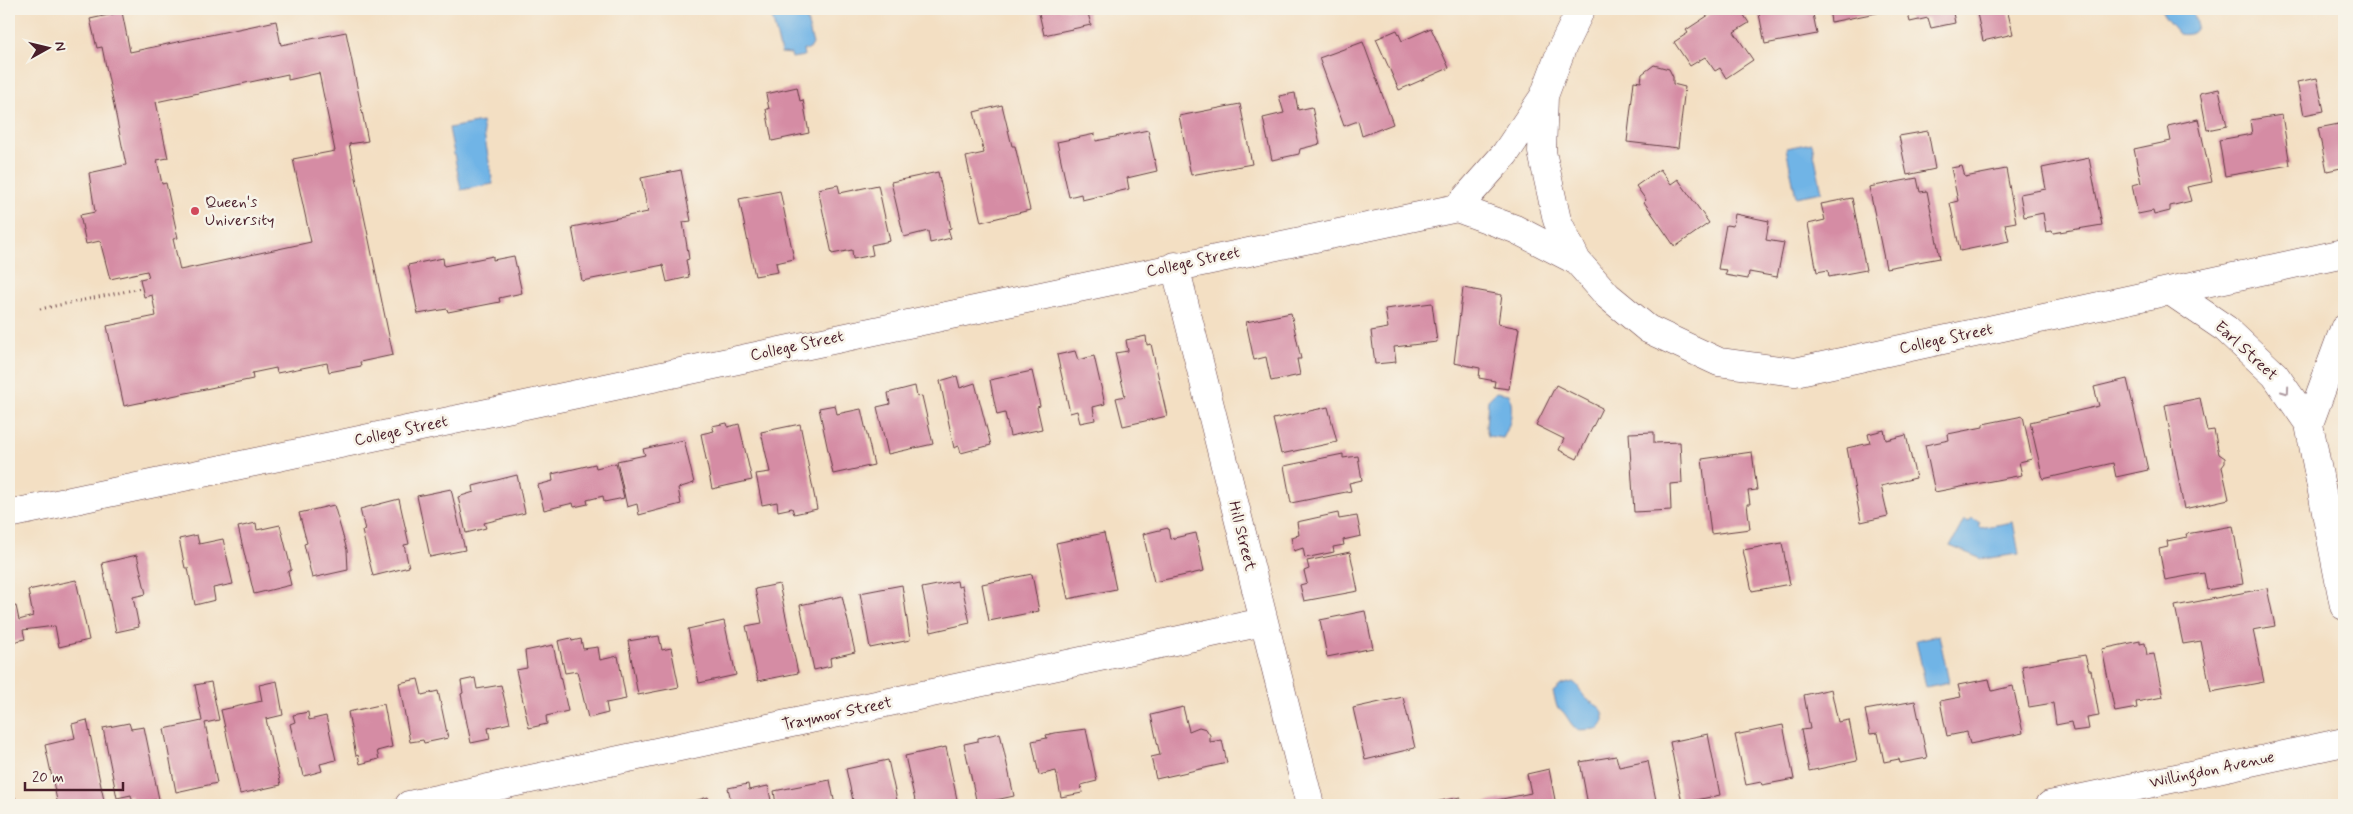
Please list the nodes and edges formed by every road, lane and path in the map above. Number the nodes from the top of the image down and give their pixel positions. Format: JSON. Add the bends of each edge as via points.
{"nodes":[{"id":1,"x":1581,"y":9,"type":"edge"},
{"id":2,"x":1544,"y":96,"type":"junction"},
{"id":3,"x":1458,"y":208,"type":"junction"},
{"id":4,"x":2344,"y":254,"type":"edge"},
{"id":5,"x":1577,"y":261,"type":"junction"},
{"id":6,"x":1175,"y":266,"type":"junction"},
{"id":7,"x":142,"y":288,"type":"dead end"},
{"id":8,"x":2170,"y":291,"type":"junction"},
{"id":9,"x":40,"y":309,"type":"dead end"},
{"id":10,"x":2344,"y":328,"type":"edge"},
{"id":11,"x":2309,"y":424,"type":"junction"},
{"id":12,"x":9,"y":514,"type":"edge"},
{"id":13,"x":2344,"y":606,"type":"edge"},
{"id":14,"x":1264,"y":622,"type":"junction"},
{"id":15,"x":2344,"y":742,"type":"edge"},
{"id":16,"x":410,"y":805,"type":"edge"},
{"id":17,"x":1310,"y":805,"type":"edge"},
{"id":18,"x":2050,"y":805,"type":"edge"}],
"edges":[{"from":1,"to":2,"type":"street"},
{"from":2,"to":3,"type":"street","via":[[1505,154]]},
{"from":2,"to":5,"type":"street","name":"College Street","via":[[1542,152],[1549,190],[1557,220]]},
{"from":3,"to":5,"type":"street","name":"College Street","via":[[1515,229]]},
{"from":3,"to":6,"type":"street","name":"College Street"},
{"from":4,"to":8,"type":"street","name":"College Street"},
{"from":5,"to":8,"type":"street","name":"College Street","via":[[1608,296],[1648,329],[1719,362],[1794,372]]},
{"from":6,"to":12,"type":"street","name":"College Street"},
{"from":6,"to":14,"type":"street","name":"Hill Street"},
{"from":7,"to":9,"type":"path"},
{"from":8,"to":11,"type":"street","name":"Earl Street","one_way":true,"via":[[2226,329],[2275,375]]},
{"from":10,"to":11,"type":"street"},
{"from":11,"to":13,"type":"street","name":"Earl Street"},
{"from":14,"to":16,"type":"street","name":"Traymoor Street"},
{"from":14,"to":17,"type":"street","name":"Hill Street"},
{"from":15,"to":18,"type":"street","name":"Willingdon Avenue"}]}
